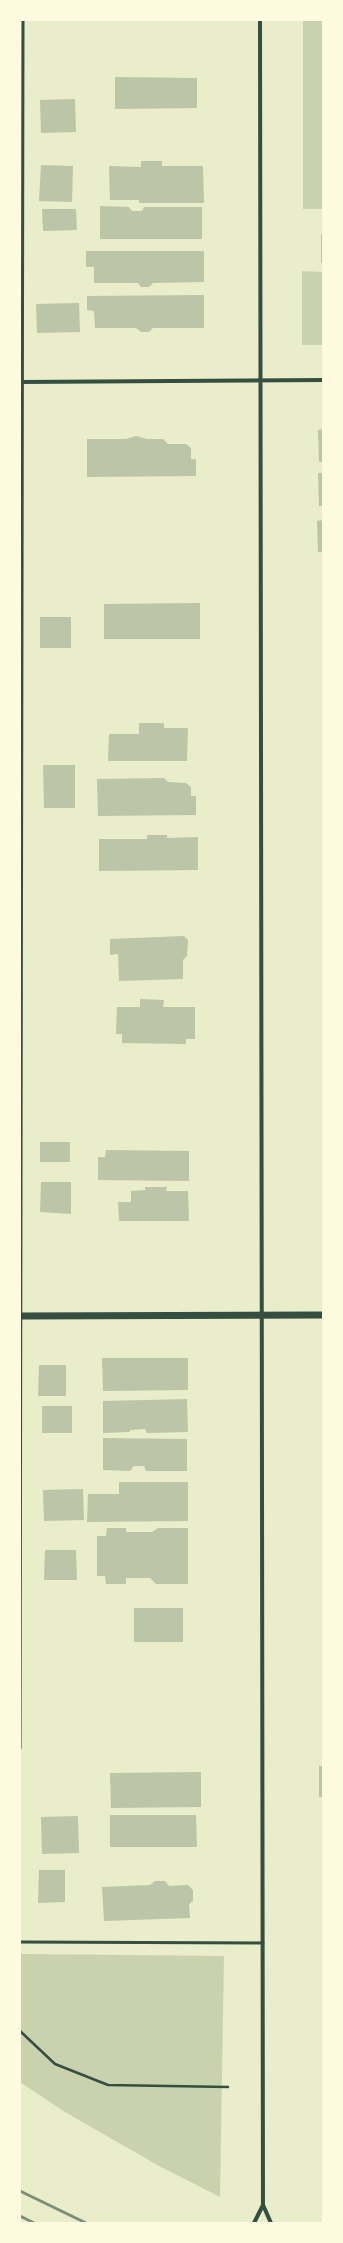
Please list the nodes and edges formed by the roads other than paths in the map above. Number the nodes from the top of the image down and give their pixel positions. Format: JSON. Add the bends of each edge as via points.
{"nodes":[{"id":1,"x":23,"y":20,"type":"edge"},
{"id":2,"x":260,"y":20,"type":"edge"},
{"id":3,"x":323,"y":380,"type":"edge"},
{"id":4,"x":261,"y":381,"type":"junction"},
{"id":5,"x":21,"y":382,"type":"edge"},
{"id":6,"x":323,"y":1315,"type":"edge"},
{"id":7,"x":20,"y":1316,"type":"edge"},
{"id":8,"x":262,"y":1316,"type":"junction"},
{"id":9,"x":20,"y":1748,"type":"edge"},
{"id":10,"x":20,"y":1942,"type":"edge"},
{"id":11,"x":263,"y":1943,"type":"junction"},
{"id":12,"x":263,"y":2205,"type":"junction"},
{"id":13,"x":254,"y":2223,"type":"edge"},
{"id":14,"x":271,"y":2223,"type":"edge"}],
"edges":[{"from":1,"to":5,"type":"lane"},
{"from":2,"to":4,"type":"street"},
{"from":3,"to":4,"type":"street"},
{"from":4,"to":5,"type":"street"},
{"from":4,"to":8,"type":"street"},
{"from":5,"to":7,"type":"lane"},
{"from":6,"to":8,"type":"street"},
{"from":7,"to":8,"type":"street"},
{"from":7,"to":9,"type":"lane"},
{"from":8,"to":11,"type":"street"},
{"from":10,"to":11,"type":"lane"},
{"from":11,"to":12,"type":"street"},
{"from":12,"to":13,"type":"street"},
{"from":12,"to":14,"type":"street"}]}
